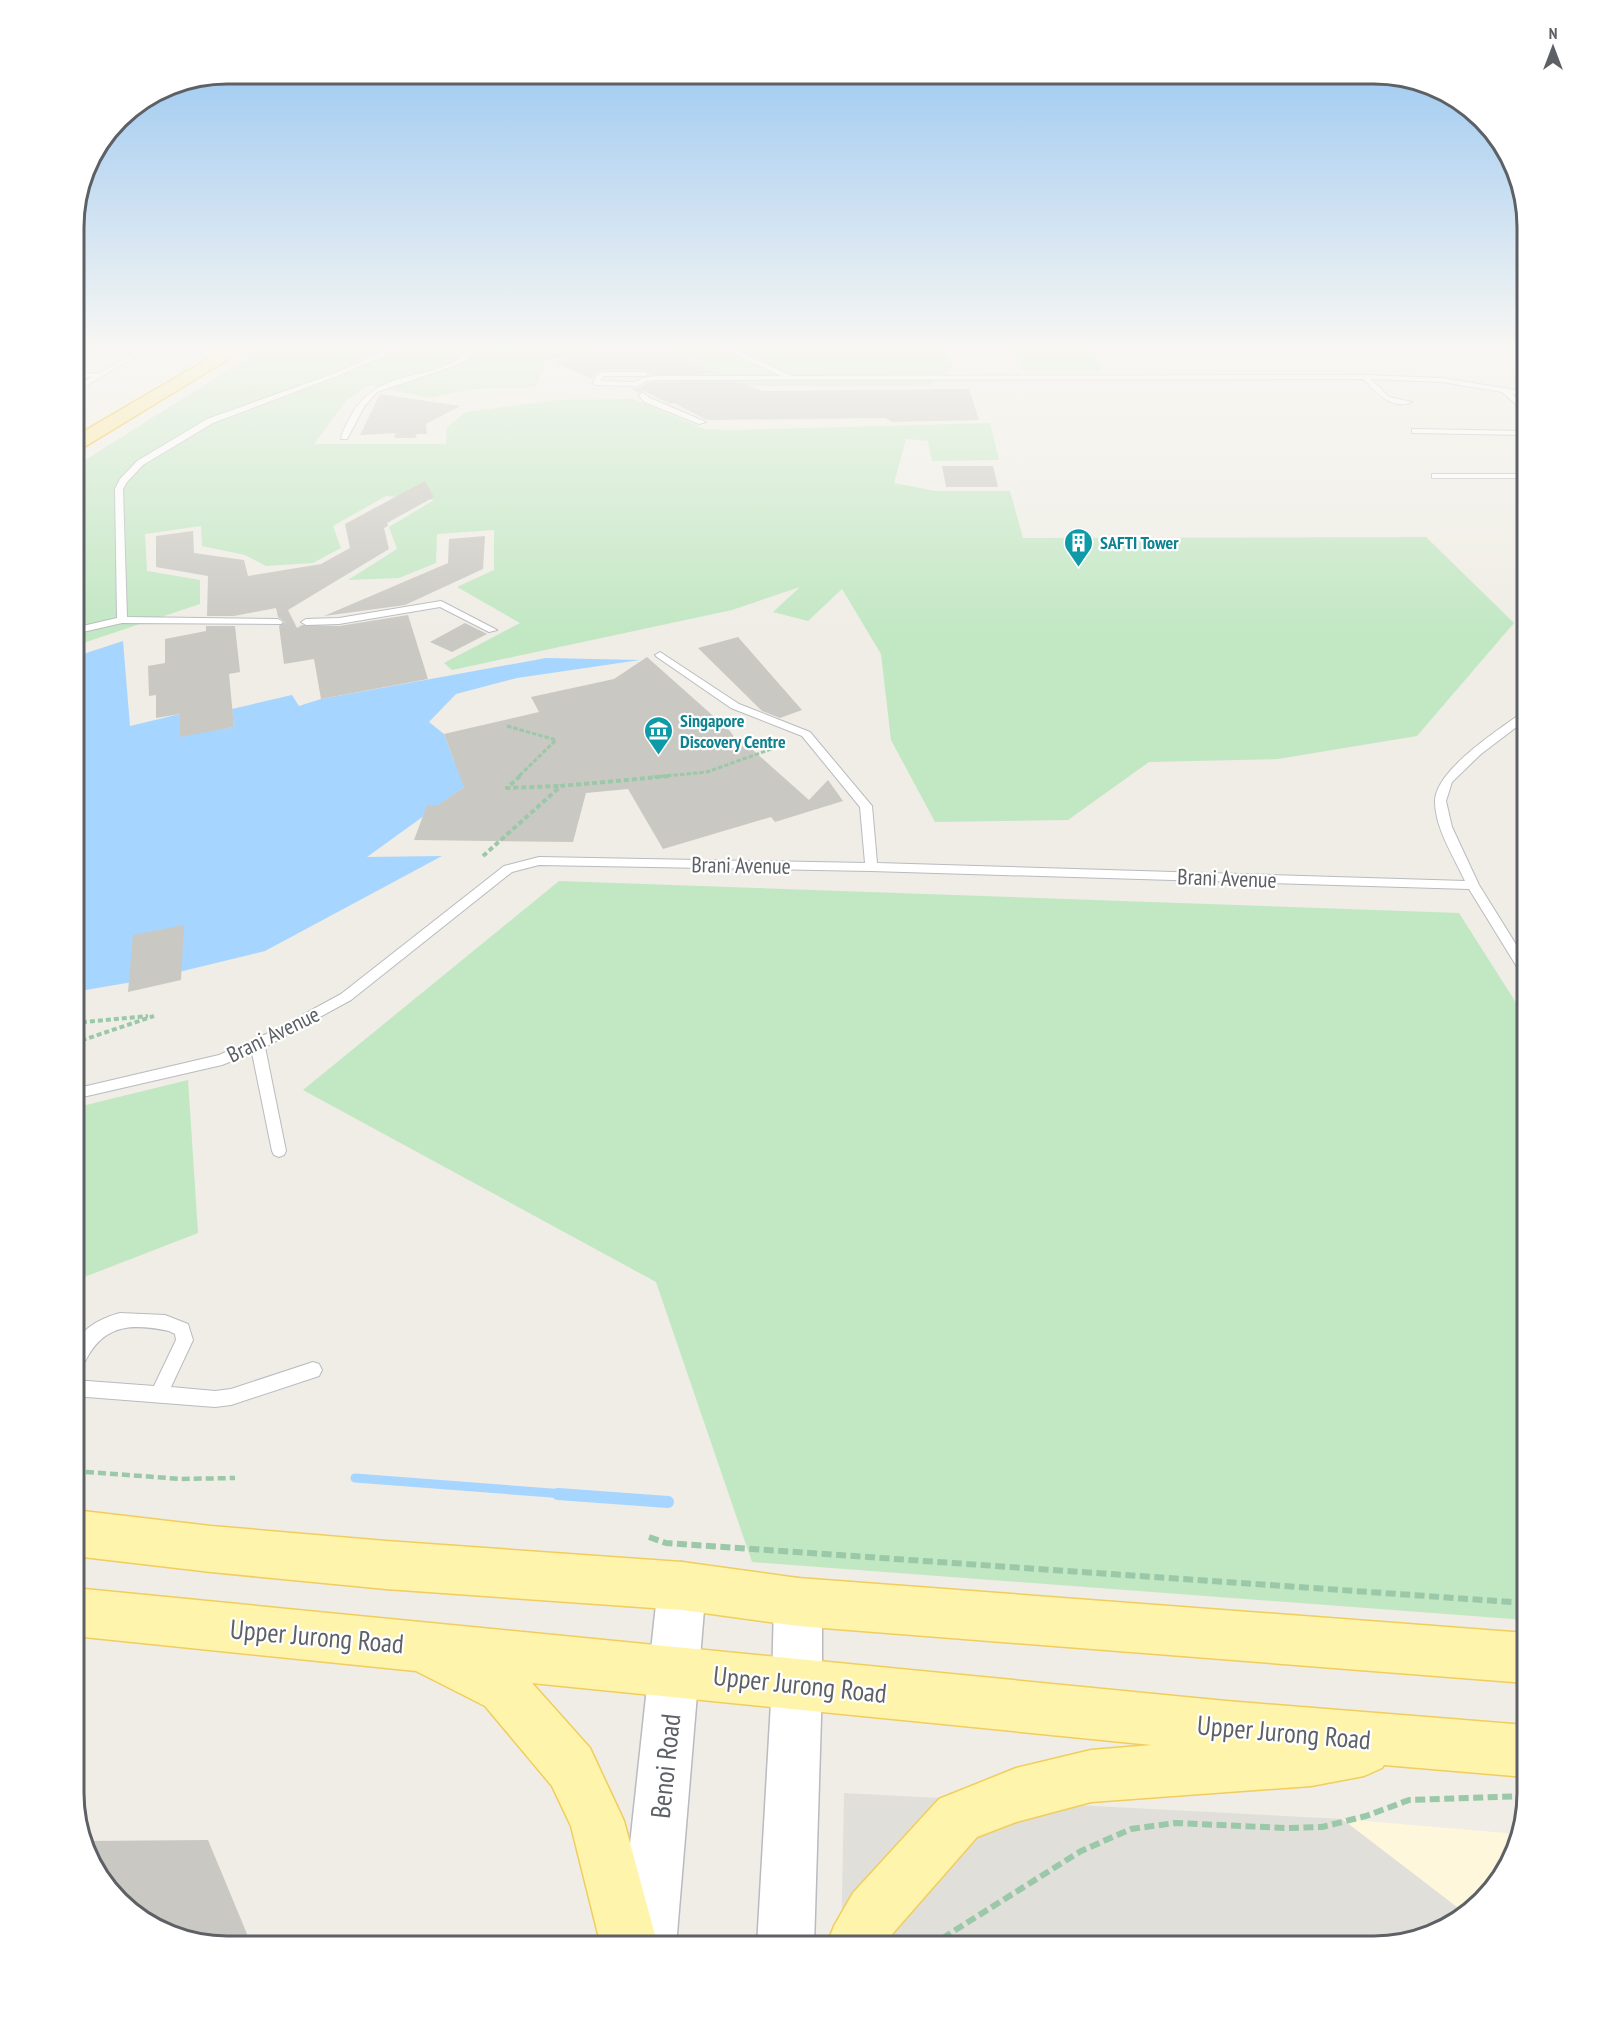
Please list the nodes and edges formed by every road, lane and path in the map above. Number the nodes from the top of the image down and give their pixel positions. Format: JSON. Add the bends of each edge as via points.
{"nodes":[{"id":1,"x":173,"y":443,"type":"edge"},
{"id":2,"x":1435,"y":476,"type":"dead end"},
{"id":3,"x":1517,"y":476,"type":"edge"},
{"id":4,"x":122,"y":620,"type":"junction"},
{"id":5,"x":278,"y":622,"type":"dead end"},
{"id":6,"x":306,"y":622,"type":"dead end"},
{"id":7,"x":84,"y":629,"type":"edge"},
{"id":8,"x":492,"y":630,"type":"dead end"},
{"id":9,"x":660,"y":655,"type":"dead end"},
{"id":10,"x":1517,"y":722,"type":"edge"},
{"id":11,"x":507,"y":726,"type":"dead end"},
{"id":12,"x":774,"y":748,"type":"dead end"},
{"id":13,"x":561,"y":786,"type":"junction"},
{"id":14,"x":483,"y":856,"type":"dead end"},
{"id":15,"x":871,"y":867,"type":"junction"},
{"id":16,"x":1473,"y":885,"type":"junction"},
{"id":17,"x":1517,"y":956,"type":"edge"},
{"id":18,"x":84,"y":1022,"type":"edge"},
{"id":19,"x":84,"y":1040,"type":"edge"},
{"id":20,"x":256,"y":1044,"type":"junction"},
{"id":21,"x":84,"y":1092,"type":"edge"},
{"id":22,"x":279,"y":1151,"type":"dead end"},
{"id":23,"x":84,"y":1344,"type":"edge"},
{"id":24,"x":313,"y":1370,"type":"dead end"},
{"id":25,"x":84,"y":1389,"type":"edge"},
{"id":26,"x":159,"y":1394,"type":"junction"},
{"id":27,"x":84,"y":1472,"type":"edge"},
{"id":28,"x":235,"y":1478,"type":"dead end"},
{"id":29,"x":84,"y":1534,"type":"edge"},
{"id":30,"x":649,"y":1537,"type":"dead end"},
{"id":31,"x":682,"y":1586,"type":"junction"},
{"id":32,"x":798,"y":1602,"type":"junction"},
{"id":33,"x":1517,"y":1602,"type":"edge"},
{"id":34,"x":84,"y":1613,"type":"edge"},
{"id":35,"x":416,"y":1645,"type":"junction"},
{"id":36,"x":1517,"y":1657,"type":"edge"},
{"id":37,"x":674,"y":1671,"type":"junction"},
{"id":38,"x":797,"y":1685,"type":"junction"},
{"id":39,"x":1407,"y":1743,"type":"junction"},
{"id":40,"x":1517,"y":1750,"type":"edge"},
{"id":41,"x":1517,"y":1796,"type":"edge"},
{"id":42,"x":626,"y":1936,"type":"edge"},
{"id":43,"x":648,"y":1936,"type":"edge"},
{"id":44,"x":786,"y":1936,"type":"edge"},
{"id":45,"x":860,"y":1936,"type":"edge"},
{"id":46,"x":947,"y":1936,"type":"edge"}],
"edges":[{"from":1,"to":4,"type":"lane","via":[[140,463],[119,489]]},
{"from":2,"to":3,"type":"lane"},
{"from":4,"to":5,"type":"lane"},
{"from":4,"to":7,"type":"lane"},
{"from":6,"to":8,"type":"lane","via":[[339,621],[441,604]]},
{"from":9,"to":15,"type":"lane","via":[[735,706],[806,734],[866,806]]},
{"from":10,"to":16,"type":"lane","via":[[1447,780],[1440,801],[1446,827]]},
{"from":11,"to":13,"type":"path","via":[[556,740],[507,788]]},
{"from":12,"to":13,"type":"path","via":[[707,772]]},
{"from":13,"to":14,"type":"path"},
{"from":15,"to":16,"type":"lane","name":"Brani Avenue"},
{"from":15,"to":20,"type":"lane","name":"Brani Avenue","via":[[539,861],[508,869],[346,997]]},
{"from":16,"to":17,"type":"lane"},
{"from":18,"to":19,"type":"path","via":[[154,1016]]},
{"from":20,"to":21,"type":"lane","name":"Brani Avenue","via":[[222,1060]]},
{"from":20,"to":22,"type":"lane"},
{"from":23,"to":26,"type":"lane","via":[[100,1327],[126,1319],[173,1324],[182,1329],[184,1340]]},
{"from":24,"to":26,"type":"lane","via":[[231,1397]]},
{"from":25,"to":26,"type":"lane"},
{"from":27,"to":28,"type":"path","via":[[181,1479]]},
{"from":29,"to":31,"type":"main road","via":[[386,1565]]},
{"from":30,"to":33,"type":"path","via":[[666,1543]]},
{"from":31,"to":32,"type":"main road"},
{"from":31,"to":37,"type":"main road","name":"Benoi Road"},
{"from":32,"to":36,"type":"main road"},
{"from":32,"to":38,"type":"main road"},
{"from":34,"to":35,"type":"main road","name":"Upper Jurong Road"},
{"from":35,"to":37,"type":"main road","name":"Upper Jurong Road"},
{"from":35,"to":42,"type":"main road","via":[[503,1688],[571,1767],[597,1821]]},
{"from":37,"to":38,"type":"main road","name":"Upper Jurong Road"},
{"from":37,"to":43,"type":"main road","name":"Benoi Road"},
{"from":38,"to":39,"type":"main road","name":"Upper Jurong Road"},
{"from":38,"to":44,"type":"main road"},
{"from":39,"to":40,"type":"main road","name":"Upper Jurong Road"},
{"from":39,"to":45,"type":"main road","via":[[1311,1760],[1091,1776],[1016,1795],[958,1818],[873,1913]]},
{"from":41,"to":46,"type":"path","via":[[1409,1800],[1322,1827],[1175,1822],[1131,1829],[1081,1851]]}]}
